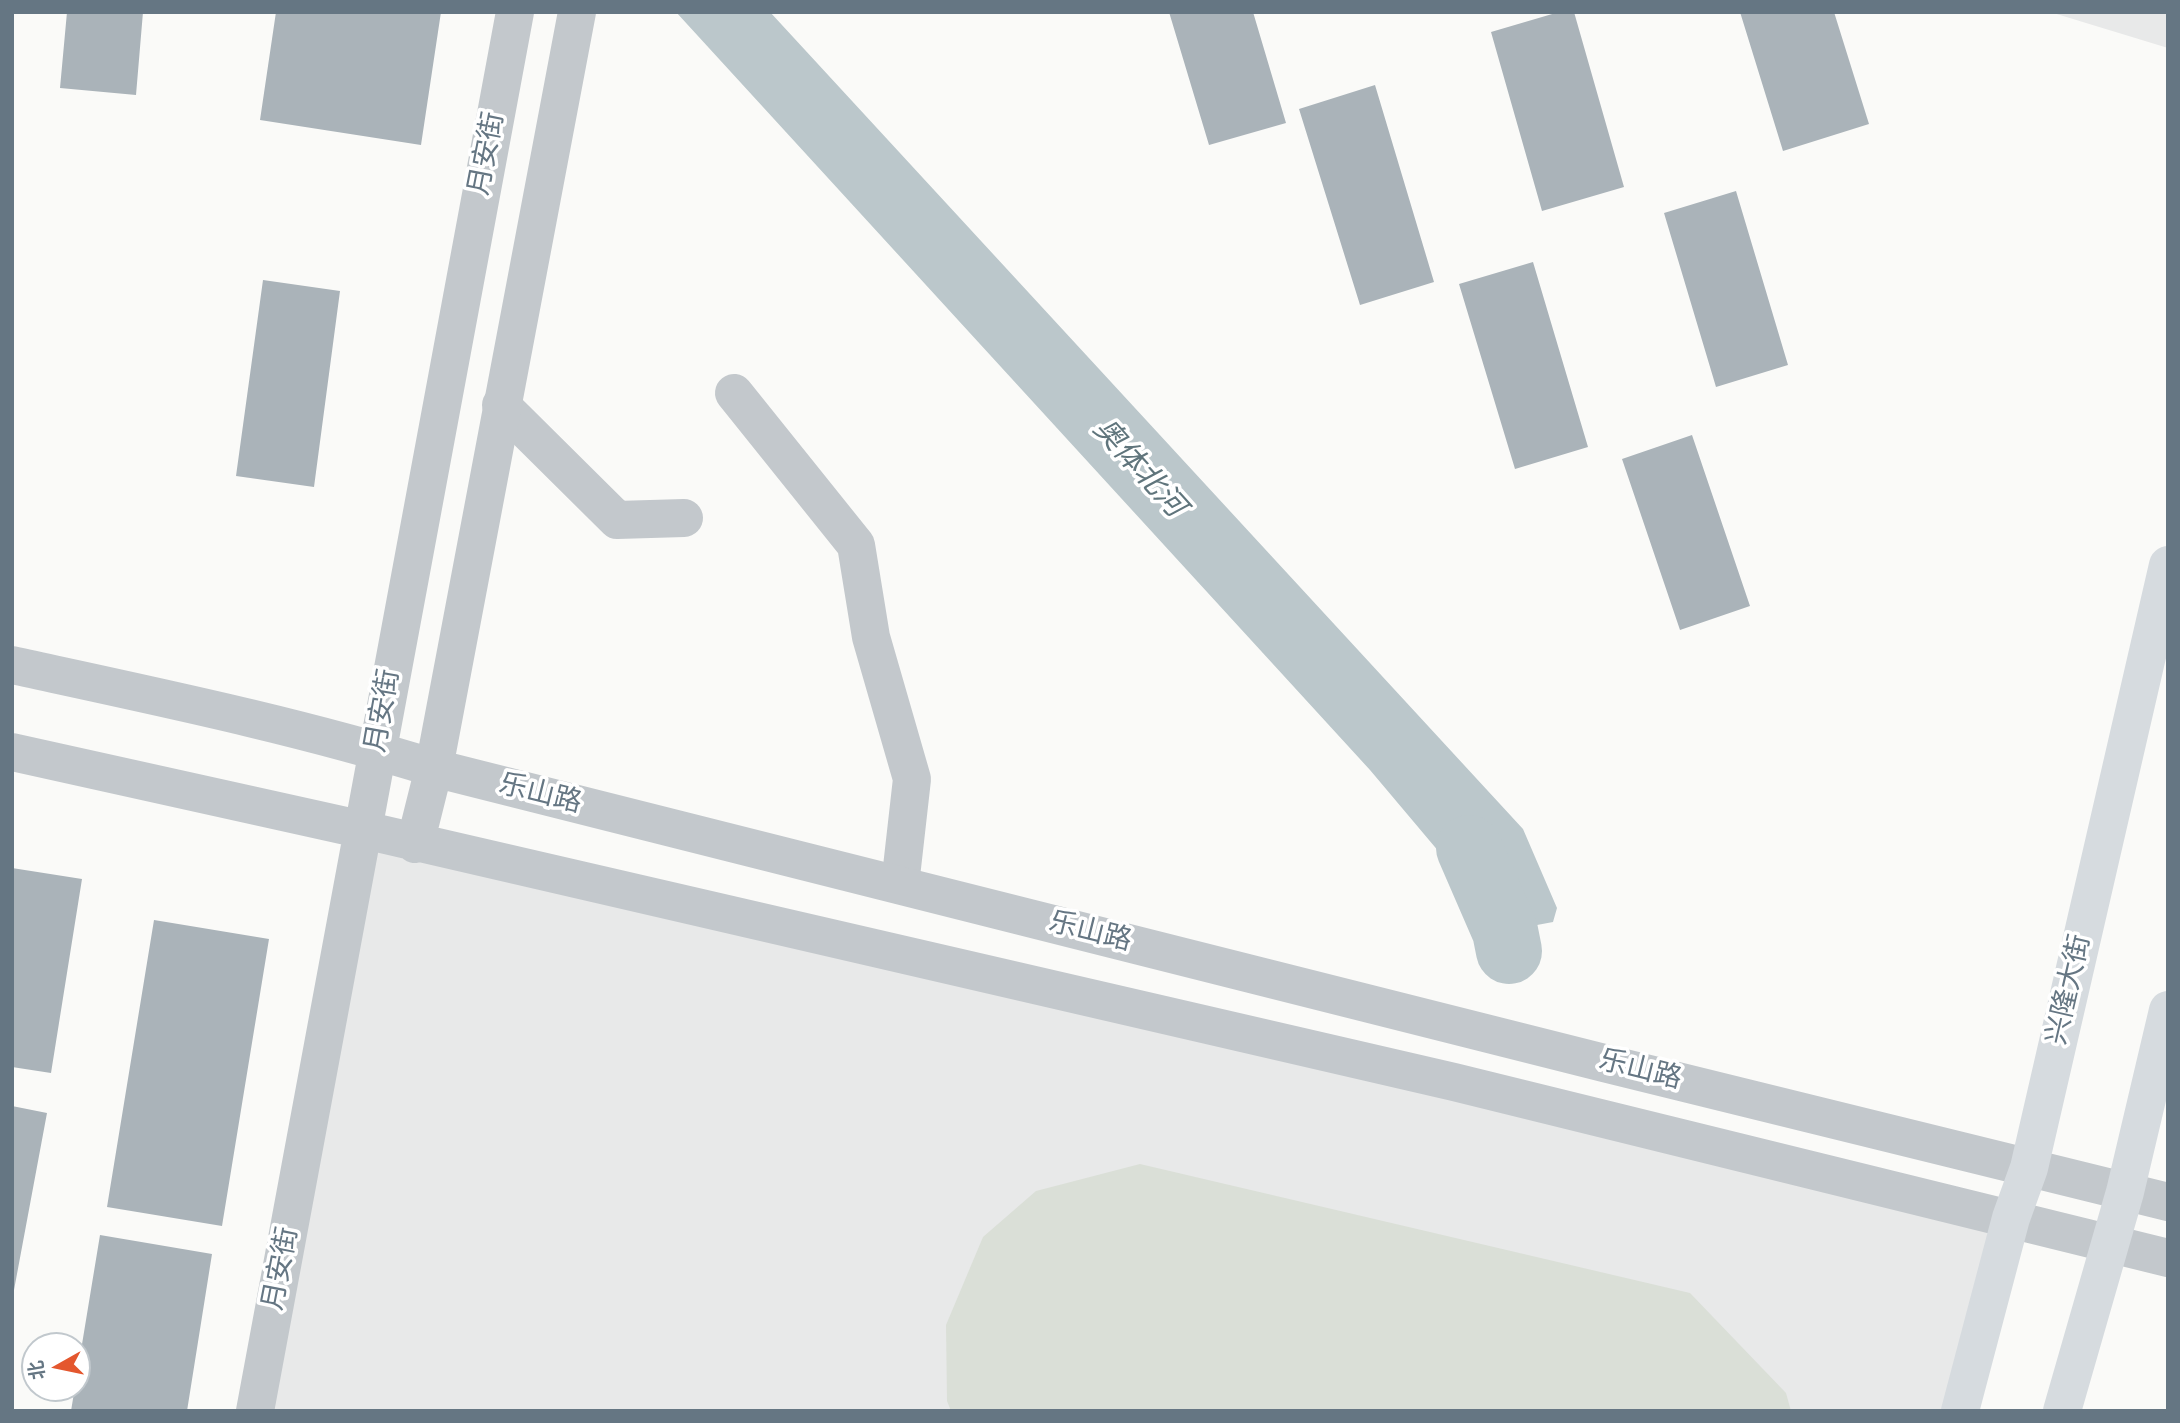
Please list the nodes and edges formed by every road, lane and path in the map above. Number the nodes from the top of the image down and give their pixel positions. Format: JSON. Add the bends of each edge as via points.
{"nodes":[{"id":1,"x":515,"y":12,"type":"edge"},
{"id":2,"x":577,"y":12,"type":"edge"},
{"id":3,"x":734,"y":393,"type":"dead end"},
{"id":4,"x":501,"y":405,"type":"junction"},
{"id":5,"x":684,"y":518,"type":"dead end"},
{"id":6,"x":2168,"y":565,"type":"edge"},
{"id":7,"x":12,"y":665,"type":"edge"},
{"id":8,"x":376,"y":750,"type":"junction"},
{"id":9,"x":12,"y":752,"type":"edge"},
{"id":10,"x":434,"y":768,"type":"junction"},
{"id":11,"x":364,"y":830,"type":"junction"},
{"id":12,"x":415,"y":844,"type":"junction"},
{"id":13,"x":900,"y":885,"type":"junction"},
{"id":14,"x":2168,"y":1010,"type":"edge"},
{"id":15,"x":2029,"y":1168,"type":"junction"},
{"id":16,"x":2125,"y":1192,"type":"junction"},
{"id":17,"x":2168,"y":1202,"type":"edge"},
{"id":18,"x":2011,"y":1218,"type":"junction"},
{"id":19,"x":2107,"y":1245,"type":"junction"},
{"id":20,"x":2168,"y":1258,"type":"edge"},
{"id":21,"x":255,"y":1411,"type":"edge"},
{"id":22,"x":1960,"y":1411,"type":"edge"},
{"id":23,"x":2062,"y":1411,"type":"edge"}],
"edges":[{"from":1,"to":8,"type":"street","name":"月安街"},
{"from":2,"to":4,"type":"street"},
{"from":3,"to":13,"type":"street","via":[[856,545],[871,637],[912,779]]},
{"from":4,"to":5,"type":"street","via":[[617,520]]},
{"from":4,"to":10,"type":"street"},
{"from":6,"to":15,"type":"main road","name":"兴隆大街"},
{"from":7,"to":8,"type":"street","name":"乐山路"},
{"from":8,"to":10,"type":"street","name":"乐山路"},
{"from":8,"to":11,"type":"street","name":"月安街"},
{"from":9,"to":11,"type":"street","name":"乐山路"},
{"from":10,"to":12,"type":"street"},
{"from":10,"to":13,"type":"street","name":"乐山路"},
{"from":11,"to":12,"type":"street","name":"乐山路"},
{"from":11,"to":21,"type":"street","name":"月安街"},
{"from":12,"to":18,"type":"street","name":"乐山路","via":[[1454,1082]]},
{"from":13,"to":15,"type":"street","name":"乐山路"},
{"from":14,"to":16,"type":"main road"},
{"from":15,"to":16,"type":"street","name":"乐山路"},
{"from":15,"to":18,"type":"main road","name":"兴隆大街"},
{"from":16,"to":17,"type":"street","name":"乐山路"},
{"from":16,"to":19,"type":"main road"},
{"from":18,"to":19,"type":"street","name":"乐山路"},
{"from":18,"to":22,"type":"main road","name":"兴隆大街"},
{"from":19,"to":20,"type":"street","name":"乐山路"},
{"from":19,"to":23,"type":"main road"}]}
